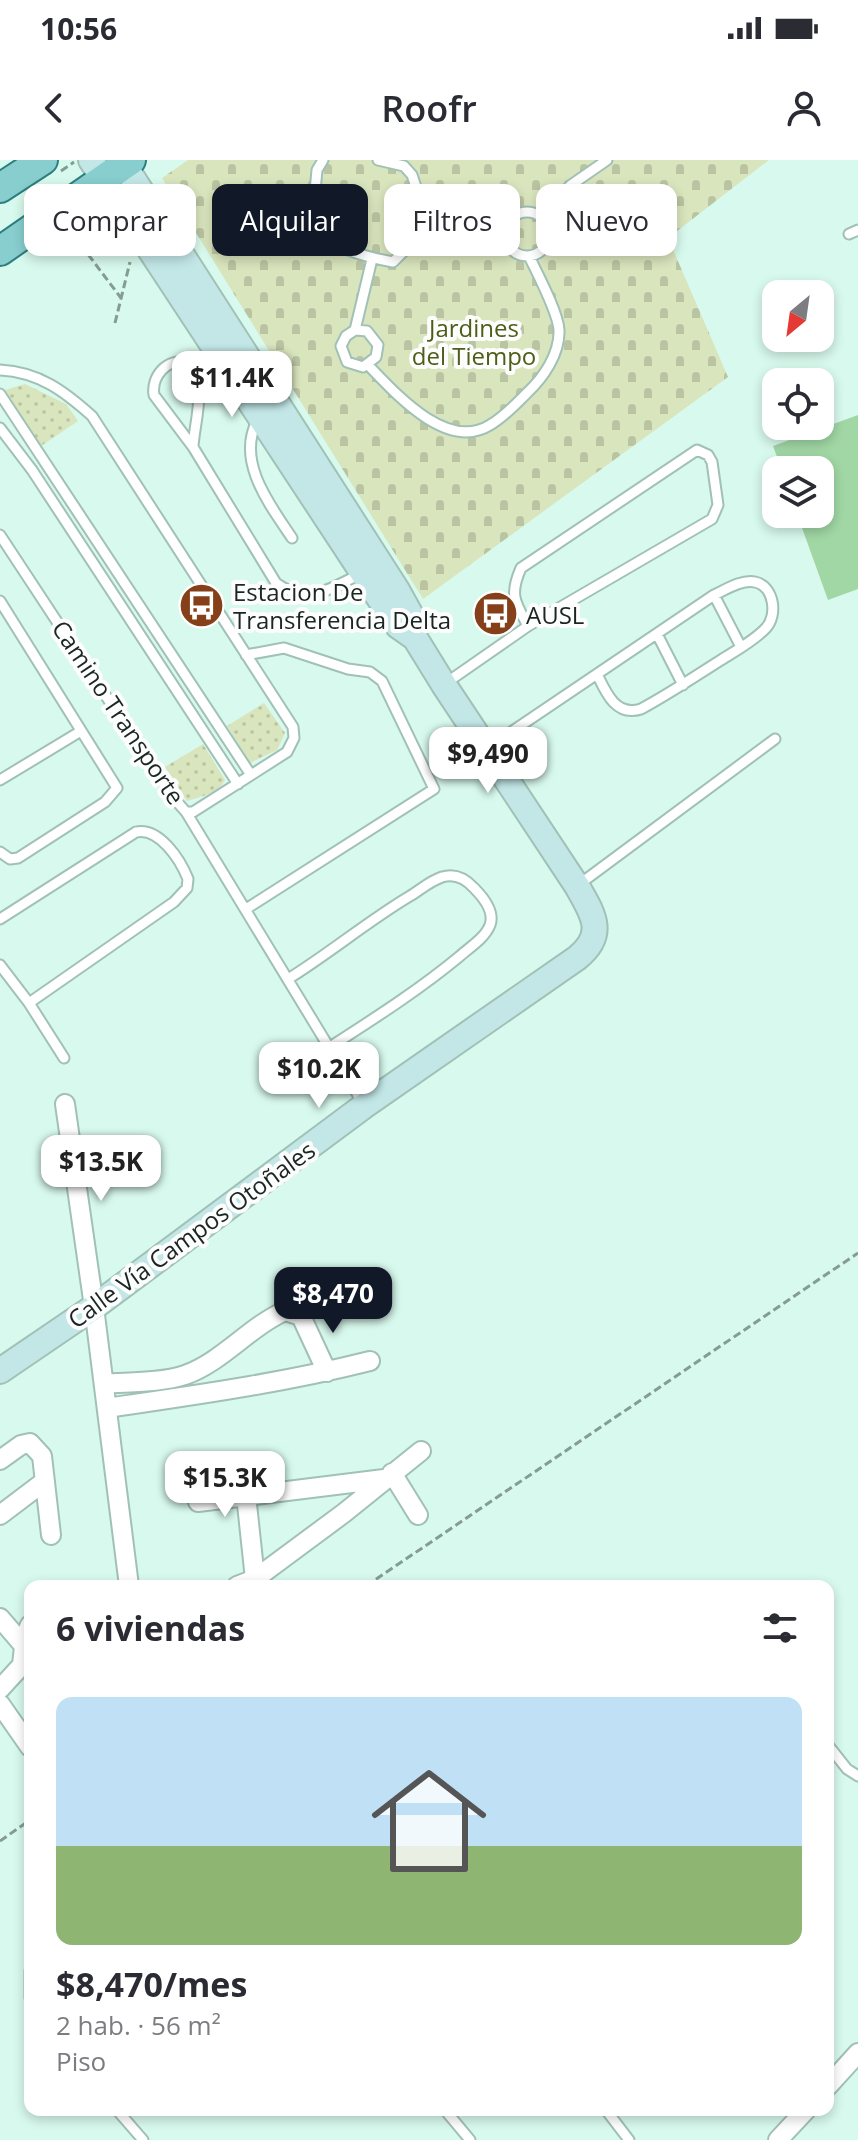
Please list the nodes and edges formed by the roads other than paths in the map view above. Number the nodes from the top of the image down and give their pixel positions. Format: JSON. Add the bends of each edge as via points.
{"nodes":[{"id":1,"x":43,"y":160,"type":"edge"},
{"id":2,"x":323,"y":160,"type":"edge"},
{"id":3,"x":607,"y":160,"type":"edge"},
{"id":4,"x":385,"y":161,"type":"edge"},
{"id":5,"x":114,"y":165,"type":"edge"},
{"id":6,"x":415,"y":184,"type":"edge"},
{"id":7,"x":572,"y":184,"type":"edge"},
{"id":8,"x":0,"y":188,"type":"edge"},
{"id":9,"x":0,"y":251,"type":"edge"},
{"id":10,"x":536,"y":253,"type":"edge"},
{"id":11,"x":520,"y":254,"type":"edge"},
{"id":12,"x":401,"y":256,"type":"edge"},
{"id":13,"x":529,"y":256,"type":"junction"},
{"id":14,"x":372,"y":259,"type":"junction"},
{"id":15,"x":355,"y":330,"type":"junction"},
{"id":16,"x":368,"y":365,"type":"junction"},
{"id":17,"x":0,"y":370,"type":"edge"},
{"id":18,"x":0,"y":394,"type":"edge"},
{"id":19,"x":268,"y":410,"type":"junction"},
{"id":20,"x":0,"y":428,"type":"edge"},
{"id":21,"x":193,"y":447,"type":"junction"},
{"id":22,"x":0,"y":535,"type":"edge"},
{"id":23,"x":292,"y":538,"type":"dead end"},
{"id":24,"x":370,"y":567,"type":"junction"},
{"id":25,"x":714,"y":595,"type":"junction"},
{"id":26,"x":0,"y":601,"type":"edge"},
{"id":27,"x":528,"y":626,"type":"junction"},
{"id":28,"x":657,"y":634,"type":"junction"},
{"id":29,"x":741,"y":647,"type":"junction"},
{"id":30,"x":246,"y":655,"type":"junction"},
{"id":31,"x":597,"y":674,"type":"junction"},
{"id":32,"x":444,"y":685,"type":"junction"},
{"id":33,"x":683,"y":685,"type":"junction"},
{"id":34,"x":81,"y":731,"type":"junction"},
{"id":35,"x":775,"y":739,"type":"dead end"},
{"id":36,"x":486,"y":749,"type":"junction"},
{"id":37,"x":251,"y":775,"type":"junction"},
{"id":38,"x":0,"y":780,"type":"edge"},
{"id":39,"x":238,"y":784,"type":"junction"},
{"id":40,"x":186,"y":812,"type":"junction"},
{"id":41,"x":0,"y":852,"type":"edge"},
{"id":42,"x":577,"y":886,"type":"junction"},
{"id":43,"x":246,"y":909,"type":"junction"},
{"id":44,"x":0,"y":919,"type":"edge"},
{"id":45,"x":0,"y":965,"type":"edge"},
{"id":46,"x":288,"y":979,"type":"junction"},
{"id":47,"x":29,"y":1003,"type":"junction"},
{"id":48,"x":330,"y":1047,"type":"junction"},
{"id":49,"x":64,"y":1058,"type":"dead end"},
{"id":50,"x":65,"y":1104,"type":"dead end"},
{"id":51,"x":364,"y":1106,"type":"junction"},
{"id":52,"x":94,"y":1307,"type":"junction"},
{"id":53,"x":370,"y":1361,"type":"dead end"},
{"id":54,"x":209,"y":1363,"type":"junction"},
{"id":55,"x":0,"y":1371,"type":"edge"},
{"id":56,"x":327,"y":1372,"type":"junction"},
{"id":57,"x":104,"y":1384,"type":"junction"},
{"id":58,"x":213,"y":1392,"type":"junction"},
{"id":59,"x":107,"y":1408,"type":"junction"},
{"id":60,"x":421,"y":1451,"type":"dead end"},
{"id":61,"x":0,"y":1460,"type":"edge"},
{"id":62,"x":388,"y":1476,"type":"junction"},
{"id":63,"x":45,"y":1481,"type":"junction"},
{"id":64,"x":335,"y":1484,"type":"junction"},
{"id":65,"x":246,"y":1495,"type":"junction"},
{"id":66,"x":198,"y":1502,"type":"dead end"},
{"id":67,"x":344,"y":1513,"type":"junction"},
{"id":68,"x":0,"y":1515,"type":"edge"},
{"id":69,"x":418,"y":1515,"type":"dead end"},
{"id":70,"x":51,"y":1535,"type":"dead end"},
{"id":71,"x":255,"y":1579,"type":"joint"},
{"id":72,"x":128,"y":1580,"type":"edge"},
{"id":73,"x":0,"y":1618,"type":"edge"},
{"id":74,"x":24,"y":1646,"type":"edge"},
{"id":75,"x":24,"y":1653,"type":"edge"},
{"id":76,"x":0,"y":1689,"type":"edge"},
{"id":77,"x":0,"y":1704,"type":"edge"},
{"id":78,"x":24,"y":1736,"type":"edge"},
{"id":79,"x":834,"y":1760,"type":"edge"},
{"id":80,"x":858,"y":1776,"type":"edge"},
{"id":81,"x":858,"y":2053,"type":"edge"},
{"id":82,"x":834,"y":2079,"type":"edge"},
{"id":83,"x":122,"y":2116,"type":"edge"},
{"id":84,"x":450,"y":2116,"type":"edge"},
{"id":85,"x":611,"y":2116,"type":"edge"},
{"id":86,"x":800,"y":2116,"type":"edge"},
{"id":87,"x":143,"y":2140,"type":"edge"},
{"id":88,"x":470,"y":2140,"type":"edge"},
{"id":89,"x":629,"y":2140,"type":"edge"},
{"id":90,"x":778,"y":2140,"type":"edge"}],
"edges":[{"from":1,"to":8,"type":"main road"},
{"from":2,"to":14,"type":"lane","via":[[317,170],[314,231]]},
{"from":3,"to":7,"type":"lane"},
{"from":4,"to":6,"type":"lane","via":[[404,166]]},
{"from":5,"to":9,"type":"main road"},
{"from":5,"to":19,"type":"street"},
{"from":10,"to":13,"type":"lane"},
{"from":11,"to":13,"type":"lane"},
{"from":12,"to":14,"type":"lane","via":[[393,262]]},
{"from":13,"to":16,"type":"lane","via":[[559,328],[556,345],[542,378],[488,427],[443,427],[397,396]]},
{"from":14,"to":15,"type":"lane"},
{"from":15,"to":16,"type":"lane","via":[[367,331],[378,345]]},
{"from":15,"to":16,"type":"lane","via":[[346,336],[342,352],[352,365]]},
{"from":17,"to":30,"type":"lane","name":"Camino Transporte","via":[[30,374],[63,390],[92,416]]},
{"from":18,"to":37,"type":"lane"},
{"from":19,"to":23,"type":"lane","via":[[250,441],[250,461]]},
{"from":19,"to":24,"type":"street"},
{"from":20,"to":39,"type":"lane"},
{"from":21,"to":21,"type":"lane","via":[[197,375],[187,363],[173,362],[162,369],[154,395]]},
{"from":21,"to":24,"type":"lane","via":[[276,583],[295,595],[318,594]]},
{"from":22,"to":40,"type":"lane","name":"Camino Transporte"},
{"from":24,"to":32,"type":"street","via":[[412,617],[415,638]]},
{"from":25,"to":28,"type":"lane"},
{"from":25,"to":29,"type":"lane"},
{"from":25,"to":29,"type":"lane","via":[[750,581],[769,595],[770,621]]},
{"from":26,"to":34,"type":"lane"},
{"from":27,"to":27,"type":"lane","via":[[712,519],[718,505],[708,455],[697,450],[521,568],[514,600]]},
{"from":27,"to":32,"type":"lane"},
{"from":28,"to":31,"type":"lane"},
{"from":28,"to":33,"type":"lane"},
{"from":29,"to":33,"type":"lane"},
{"from":30,"to":37,"type":"lane","name":"Camino Transporte","via":[[293,727],[294,738],[287,752]]},
{"from":30,"to":43,"type":"lane","via":[[284,648],[370,672],[382,681],[434,789]]},
{"from":31,"to":33,"type":"lane","via":[[609,698],[625,710],[641,709]]},
{"from":31,"to":36,"type":"lane"},
{"from":32,"to":36,"type":"street"},
{"from":34,"to":38,"type":"lane"},
{"from":34,"to":41,"type":"lane","via":[[116,784],[114,794],[18,858]]},
{"from":35,"to":42,"type":"lane"},
{"from":36,"to":42,"type":"street"},
{"from":37,"to":39,"type":"lane","name":"Camino Transporte"},
{"from":39,"to":40,"type":"lane","name":"Camino Transporte"},
{"from":40,"to":43,"type":"lane"},
{"from":42,"to":51,"type":"street","name":"Calle Vía Campos Otoñales","via":[[591,911],[591,945]]},
{"from":43,"to":46,"type":"lane"},
{"from":44,"to":47,"type":"lane","via":[[136,832],[158,837],[188,879],[174,902]]},
{"from":45,"to":47,"type":"lane"},
{"from":46,"to":48,"type":"lane"},
{"from":46,"to":48,"type":"lane","via":[[438,878],[462,877],[487,904],[490,923],[472,946],[419,990]]},
{"from":47,"to":49,"type":"lane"},
{"from":48,"to":51,"type":"lane"},
{"from":50,"to":52,"type":"street"},
{"from":51,"to":52,"type":"street","name":"Calle Vía Campos Otoñales"},
{"from":52,"to":55,"type":"street","name":"Calle Vía Campos Otoñales"},
{"from":52,"to":57,"type":"street"},
{"from":53,"to":56,"type":"street"},
{"from":54,"to":56,"type":"street","via":[[285,1311],[301,1316]]},
{"from":54,"to":57,"type":"street","via":[[184,1375]]},
{"from":54,"to":58,"type":"street"},
{"from":56,"to":58,"type":"street"},
{"from":57,"to":59,"type":"street"},
{"from":58,"to":59,"type":"street"},
{"from":59,"to":72,"type":"street"},
{"from":60,"to":62,"type":"street"},
{"from":61,"to":63,"type":"street","via":[[30,1443],[42,1456]]},
{"from":62,"to":64,"type":"street"},
{"from":62,"to":67,"type":"street"},
{"from":62,"to":69,"type":"street"},
{"from":63,"to":68,"type":"street"},
{"from":63,"to":70,"type":"street"},
{"from":64,"to":65,"type":"street"},
{"from":64,"to":67,"type":"street"},
{"from":65,"to":66,"type":"street"},
{"from":65,"to":71,"type":"street"},
{"from":67,"to":71,"type":"street"},
{"from":73,"to":74,"type":"street"},
{"from":75,"to":76,"type":"street","via":[[22,1665]]},
{"from":77,"to":78,"type":"street"},
{"from":79,"to":80,"type":"lane"},
{"from":81,"to":82,"type":"street"},
{"from":83,"to":87,"type":"lane"},
{"from":84,"to":88,"type":"lane"},
{"from":85,"to":89,"type":"lane"},
{"from":86,"to":90,"type":"street"}]}
